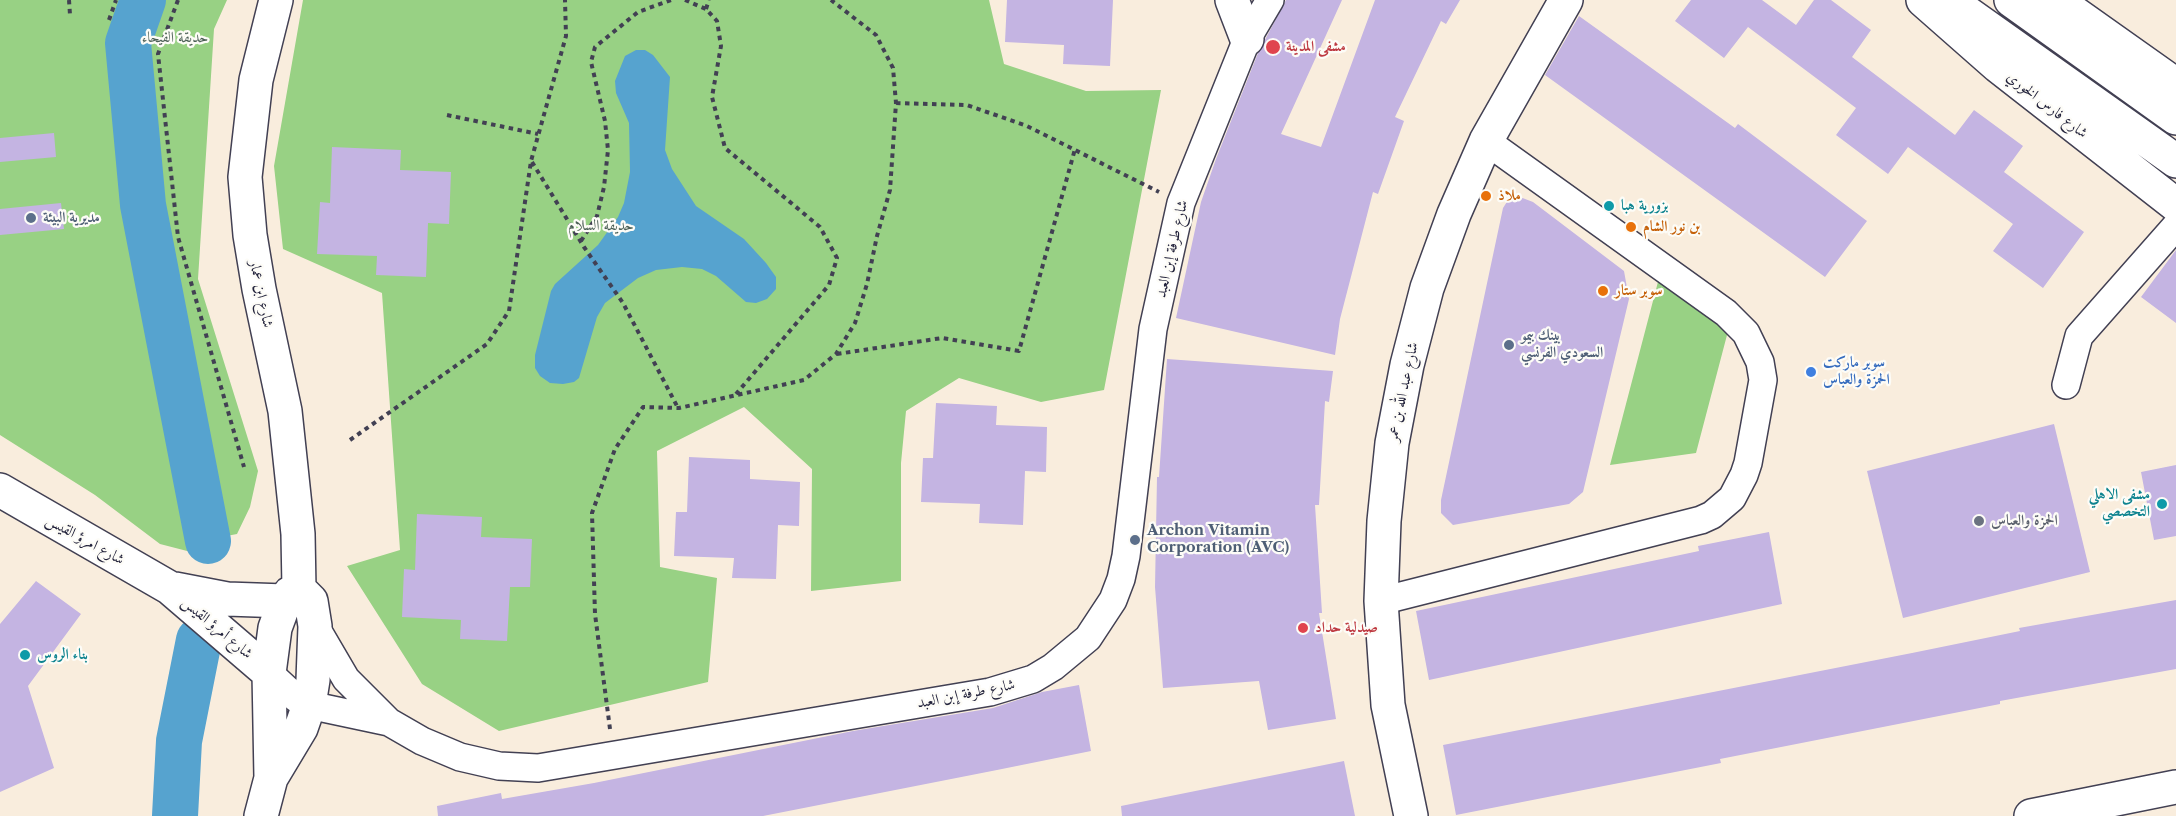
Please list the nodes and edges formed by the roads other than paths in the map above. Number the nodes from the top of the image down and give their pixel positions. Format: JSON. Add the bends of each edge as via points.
{"nodes":[{"id":1,"x":276,"y":0,"type":"edge"},
{"id":2,"x":1232,"y":0,"type":"edge"},
{"id":3,"x":1270,"y":0,"type":"edge"},
{"id":4,"x":1566,"y":0,"type":"edge"},
{"id":5,"x":1923,"y":0,"type":"edge"},
{"id":6,"x":1949,"y":0,"type":"edge"},
{"id":7,"x":2012,"y":0,"type":"edge"},
{"id":8,"x":2056,"y":0,"type":"edge"},
{"id":9,"x":1247,"y":39,"type":"junction"},
{"id":10,"x":2176,"y":85,"type":"edge"},
{"id":11,"x":2176,"y":118,"type":"edge"},
{"id":12,"x":1486,"y":141,"type":"junction"},
{"id":13,"x":2176,"y":161,"type":"edge"},
{"id":14,"x":2176,"y":205,"type":"edge"},
{"id":15,"x":2176,"y":226,"type":"edge"},
{"id":16,"x":2066,"y":385,"type":"dead end"},
{"id":17,"x":0,"y":490,"type":"edge"},
{"id":18,"x":170,"y":588,"type":"junction"},
{"id":19,"x":292,"y":595,"type":"junction"},
{"id":20,"x":1381,"y":601,"type":"junction"},
{"id":21,"x":315,"y":626,"type":"junction"},
{"id":22,"x":269,"y":673,"type":"junction"},
{"id":23,"x":309,"y":705,"type":"junction"},
{"id":24,"x":388,"y":722,"type":"junction"},
{"id":25,"x":271,"y":778,"type":"junction"},
{"id":26,"x":2176,"y":787,"type":"edge"},
{"id":27,"x":2083,"y":811,"type":"edge"},
{"id":28,"x":261,"y":816,"type":"edge"},
{"id":29,"x":1411,"y":816,"type":"edge"},
{"id":30,"x":2031,"y":816,"type":"edge"}],
"edges":[{"from":1,"to":19,"type":"main road","name":"شارع ابن عمار","via":[[256,80],[245,177],[250,236],[286,421],[298,534]]},
{"from":2,"to":9,"type":"main road"},
{"from":3,"to":9,"type":"street","name":"شارع طرفة إبن العبد"},
{"from":4,"to":12,"type":"main road","name":"شارع عبد الله بن عمر"},
{"from":5,"to":14,"type":"main road","name":"شارع فارس الخوري","via":[[2006,73]]},
{"from":6,"to":13,"type":"main road"},
{"from":7,"to":11,"type":"main road"},
{"from":8,"to":10,"type":"main road"},
{"from":9,"to":24,"type":"street","name":"شارع طرفة إبن العبد","via":[[1181,204],[1153,329],[1121,579],[1101,620],[1071,654],[1033,679],[1001,689],[538,768],[499,766],[460,757]]},
{"from":12,"to":20,"type":"main road","name":"شارع عبد الله بن عمر","via":[[1427,288],[1407,365],[1392,443]]},
{"from":12,"to":20,"type":"street","via":[[1726,314],[1746,333],[1760,362],[1762,380],[1748,462],[1732,498],[1701,520]]},
{"from":15,"to":16,"type":"street","via":[[2079,336]]},
{"from":17,"to":18,"type":"main road","name":"شارع امرؤ القيس"},
{"from":18,"to":19,"type":"main road","name":"شارع أمرؤ القيس","via":[[227,599]]},
{"from":18,"to":22,"type":"main road","name":"شارع أمرؤ القيس"},
{"from":19,"to":21,"type":"main road","name":"شارع ابن عمار","via":[[310,601]]},
{"from":19,"to":22,"type":"main road","name":"شارع ابن عمار","via":[[275,628]]},
{"from":20,"to":29,"type":"main road","name":"شارع عبد الله بن عمر","via":[[1388,705]]},
{"from":21,"to":23,"type":"main road","name":"شارع ابن عمار"},
{"from":21,"to":24,"type":"street","name":"شارع طرفة إبن العبد","via":[[346,678]]},
{"from":22,"to":23,"type":"street","name":"شارع طرفة إبن العبد"},
{"from":22,"to":25,"type":"main road","name":"شارع ابن عمار"},
{"from":23,"to":24,"type":"street","name":"شارع طرفة إبن العبد"},
{"from":23,"to":25,"type":"main road","name":"شارع ابن عمار","via":[[293,745]]},
{"from":25,"to":28,"type":"main road","name":"شارع ابن عمار"},
{"from":26,"to":27,"type":"main road"},
{"from":27,"to":30,"type":"main road"}]}
